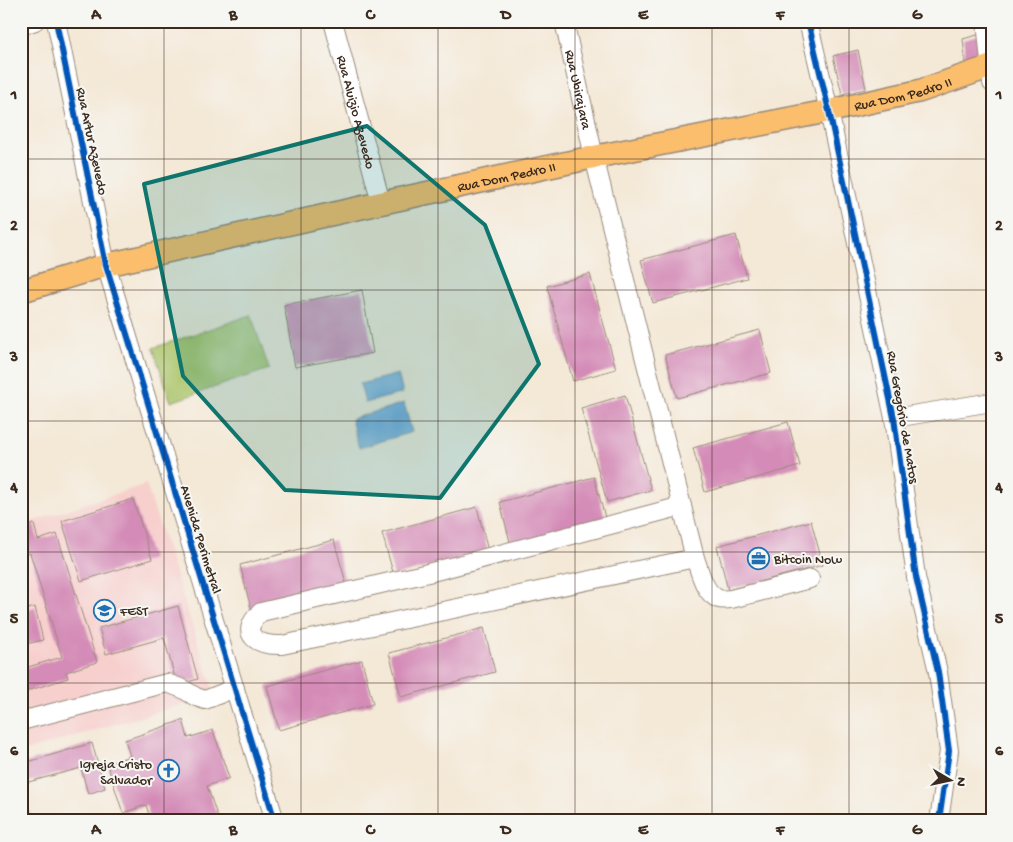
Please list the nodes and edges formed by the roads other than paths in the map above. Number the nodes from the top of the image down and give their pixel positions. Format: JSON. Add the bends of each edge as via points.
{"nodes":[{"id":1,"x":35,"y":21,"type":"edge"},
{"id":2,"x":56,"y":21,"type":"edge"},
{"id":3,"x":333,"y":21,"type":"edge"},
{"id":4,"x":564,"y":21,"type":"edge"},
{"id":5,"x":808,"y":21,"type":"edge"},
{"id":6,"x":986,"y":21,"type":"edge"},
{"id":7,"x":21,"y":26,"type":"edge"},
{"id":8,"x":991,"y":72,"type":"edge"},
{"id":9,"x":829,"y":111,"type":"junction"},
{"id":10,"x":594,"y":157,"type":"junction"},
{"id":11,"x":381,"y":203,"type":"junction"},
{"id":12,"x":106,"y":265,"type":"junction"},
{"id":13,"x":21,"y":291,"type":"edge"},
{"id":14,"x":992,"y":402,"type":"edge"},
{"id":15,"x":894,"y":418,"type":"junction"},
{"id":16,"x":682,"y":506,"type":"junction"},
{"id":17,"x":695,"y":558,"type":"junction"},
{"id":18,"x":810,"y":579,"type":"dead end"},
{"id":19,"x":235,"y":688,"type":"junction"},
{"id":20,"x":21,"y":721,"type":"edge"},
{"id":21,"x":275,"y":821,"type":"edge"},
{"id":22,"x":939,"y":821,"type":"edge"}],
"edges":[{"from":1,"to":7,"type":"street"},
{"from":2,"to":12,"type":"street","name":"Rua Artur Azevedo"},
{"from":3,"to":11,"type":"street","name":"Rua Aluizio Azevedo"},
{"from":4,"to":10,"type":"street","name":"Rua Ubirajara"},
{"from":5,"to":9,"type":"street","name":"Rua Gregório de Matos"},
{"from":6,"to":8,"type":"street"},
{"from":8,"to":9,"type":"main road","name":"Rua Dom Pedro II"},
{"from":9,"to":10,"type":"main road","name":"Rua Dom Pedro II"},
{"from":9,"to":15,"type":"street","name":"Rua Gregório de Matos"},
{"from":10,"to":11,"type":"main road","name":"Rua Dom Pedro II"},
{"from":10,"to":16,"type":"street","name":"Rua Ubirajara"},
{"from":11,"to":12,"type":"main road","name":"Rua Dom Pedro II"},
{"from":12,"to":13,"type":"main road","name":"Rua Dom Pedro II"},
{"from":12,"to":19,"type":"street","name":"Avenida Perimetral"},
{"from":14,"to":15,"type":"street"},
{"from":15,"to":22,"type":"street","name":"Rua Gregório de Matos","via":[[916,578],[945,713],[949,751]]},
{"from":16,"to":17,"type":"street","name":"Rua Ubirajara"},
{"from":16,"to":17,"type":"street","via":[[428,573],[262,612],[251,625],[252,634],[260,644],[282,645]]},
{"from":17,"to":18,"type":"street","name":"Rua Ubirajara","via":[[710,592],[719,599],[731,599]]},
{"from":19,"to":20,"type":"street","via":[[205,700],[167,683]]},
{"from":19,"to":21,"type":"street","name":"Avenida Perimetral"}]}
